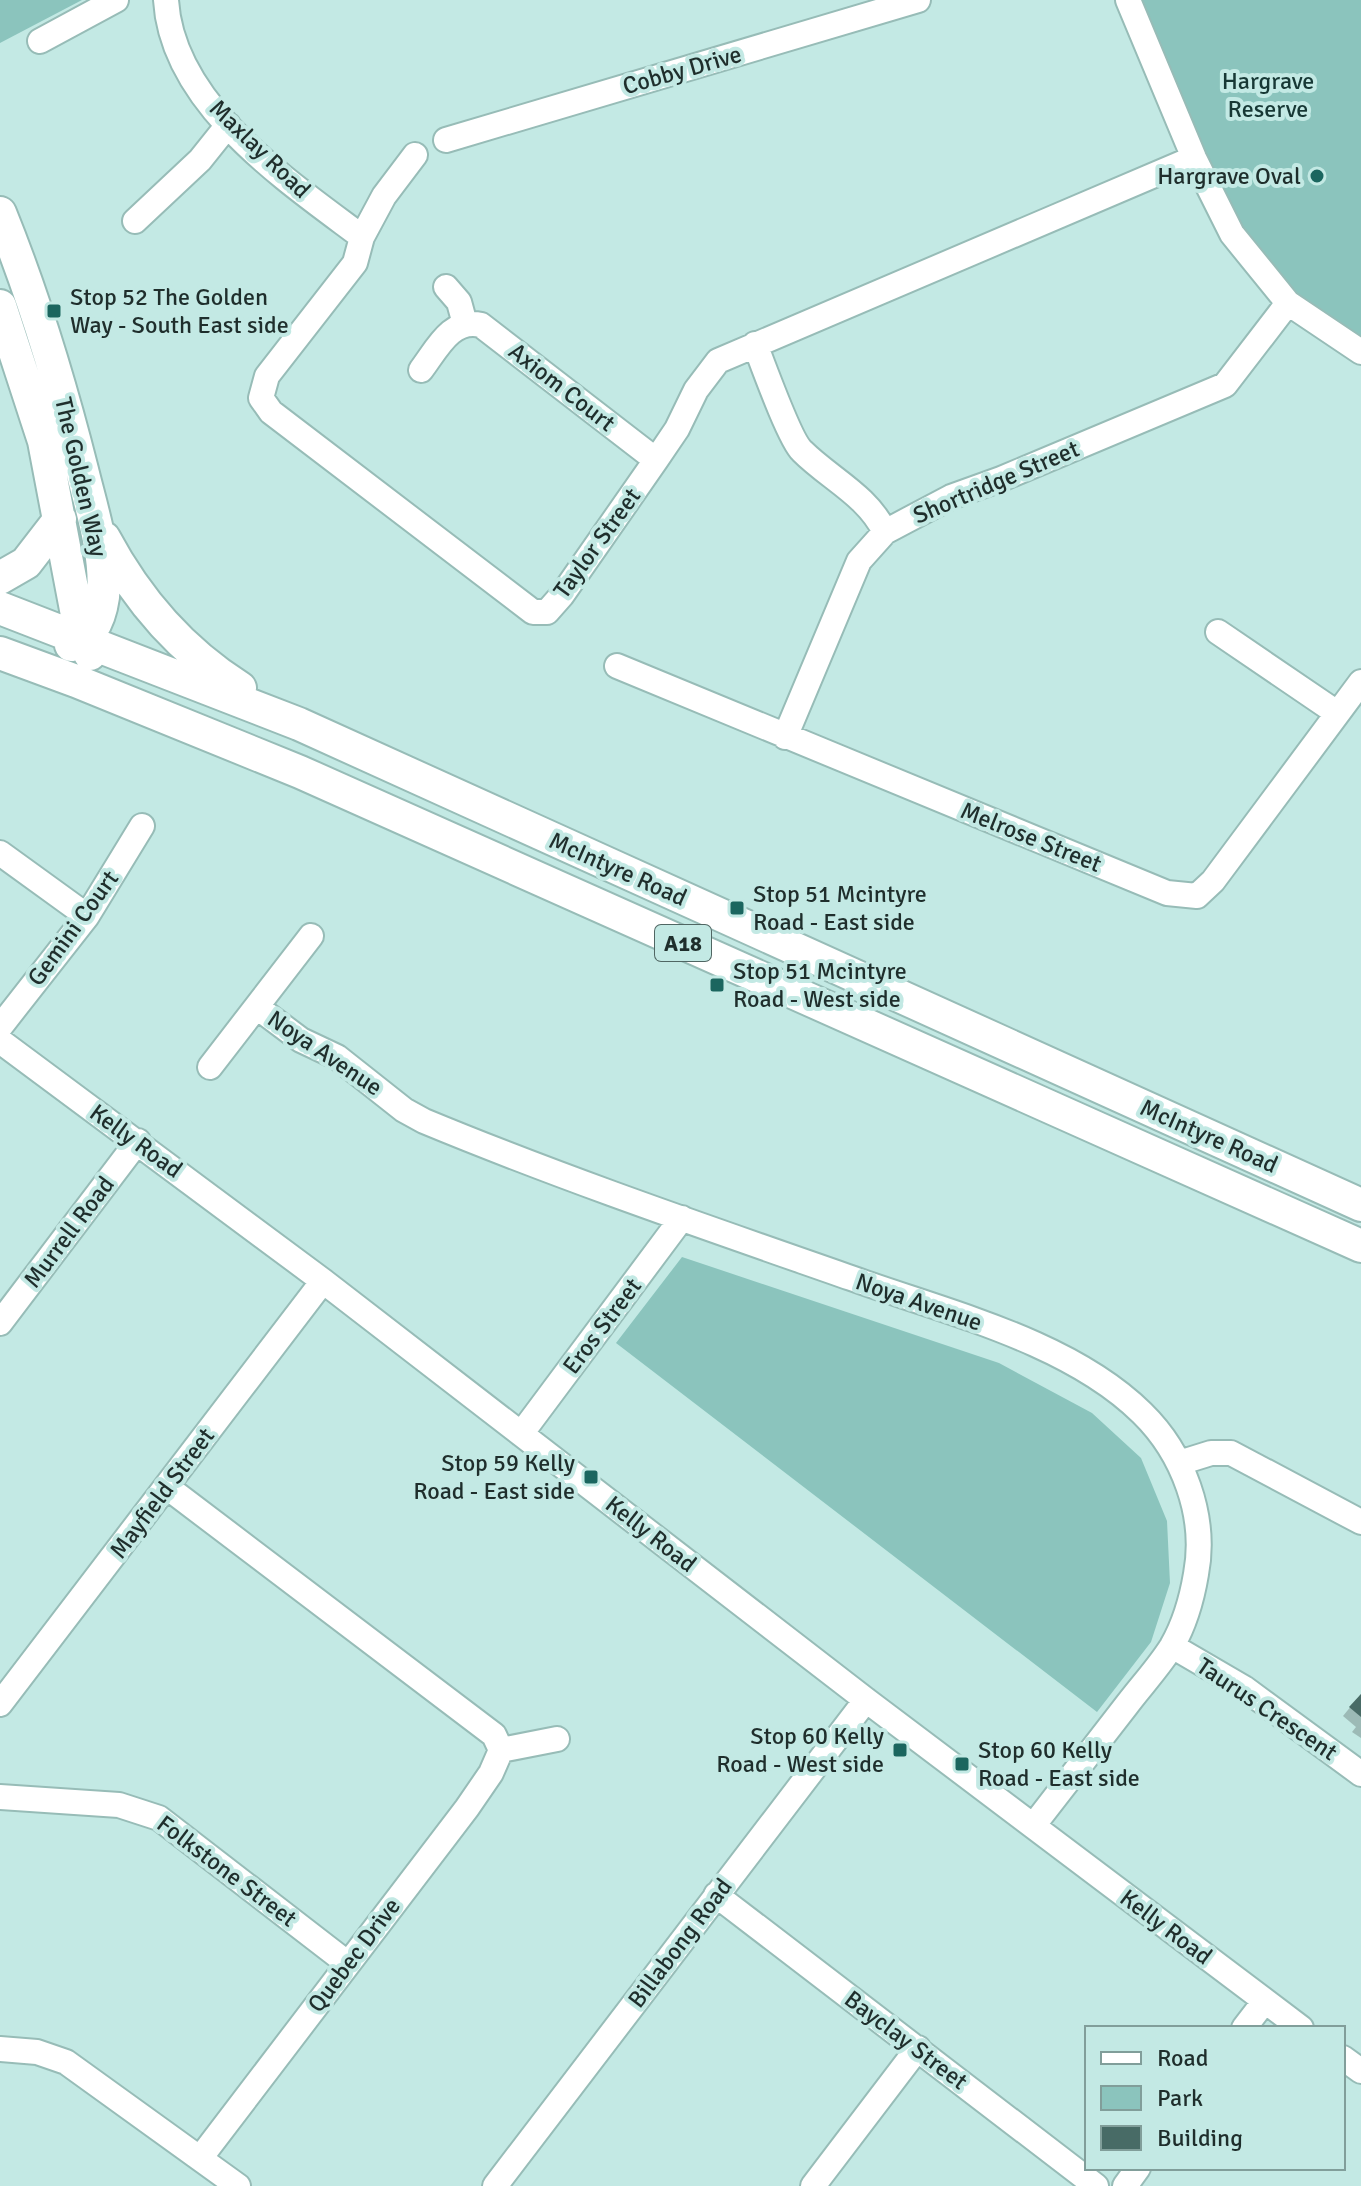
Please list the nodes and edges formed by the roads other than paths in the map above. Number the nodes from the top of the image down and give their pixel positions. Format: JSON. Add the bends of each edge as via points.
{"nodes":[{"id":1,"x":116,"y":0,"type":"edge"},
{"id":2,"x":166,"y":0,"type":"edge"},
{"id":3,"x":918,"y":0,"type":"edge"},
{"id":4,"x":1128,"y":0,"type":"edge"},
{"id":5,"x":40,"y":41,"type":"dead end"},
{"id":6,"x":228,"y":125,"type":"junction"},
{"id":7,"x":446,"y":140,"type":"dead end"},
{"id":8,"x":415,"y":155,"type":"dead end"},
{"id":9,"x":1194,"y":158,"type":"junction"},
{"id":10,"x":0,"y":213,"type":"edge"},
{"id":11,"x":135,"y":221,"type":"dead end"},
{"id":12,"x":362,"y":237,"type":"junction"},
{"id":13,"x":446,"y":287,"type":"dead end"},
{"id":14,"x":1288,"y":303,"type":"junction"},
{"id":15,"x":0,"y":306,"type":"edge"},
{"id":16,"x":465,"y":324,"type":"junction"},
{"id":17,"x":755,"y":344,"type":"junction"},
{"id":18,"x":1361,"y":352,"type":"edge"},
{"id":19,"x":421,"y":370,"type":"dead end"},
{"id":20,"x":656,"y":460,"type":"junction"},
{"id":21,"x":60,"y":519,"type":"junction"},
{"id":22,"x":95,"y":521,"type":"junction"},
{"id":23,"x":885,"y":532,"type":"junction"},
{"id":24,"x":0,"y":578,"type":"edge"},
{"id":25,"x":0,"y":608,"type":"edge"},
{"id":26,"x":1218,"y":632,"type":"dead end"},
{"id":27,"x":82,"y":640,"type":"junction"},
{"id":28,"x":0,"y":646,"type":"edge"},
{"id":29,"x":0,"y":653,"type":"edge"},
{"id":30,"x":617,"y":666,"type":"dead end"},
{"id":31,"x":1361,"y":682,"type":"edge"},
{"id":32,"x":1337,"y":713,"type":"junction"},
{"id":33,"x":299,"y":724,"type":"junction"},
{"id":34,"x":785,"y":737,"type":"junction"},
{"id":35,"x":300,"y":772,"type":"junction"},
{"id":36,"x":142,"y":826,"type":"dead end"},
{"id":37,"x":0,"y":853,"type":"edge"},
{"id":38,"x":87,"y":916,"type":"junction"},
{"id":39,"x":311,"y":936,"type":"dead end"},
{"id":40,"x":257,"y":1007,"type":"junction"},
{"id":41,"x":0,"y":1027,"type":"edge"},
{"id":42,"x":0,"y":1041,"type":"edge"},
{"id":43,"x":210,"y":1067,"type":"dead end"},
{"id":44,"x":138,"y":1141,"type":"junction"},
{"id":45,"x":1361,"y":1205,"type":"edge"},
{"id":46,"x":682,"y":1218,"type":"junction"},
{"id":47,"x":1361,"y":1246,"type":"edge"},
{"id":48,"x":323,"y":1281,"type":"junction"},
{"id":49,"x":1,"y":1320,"type":"edge"},
{"id":50,"x":521,"y":1434,"type":"junction"},
{"id":51,"x":1179,"y":1463,"type":"junction"},
{"id":52,"x":167,"y":1487,"type":"junction"},
{"id":53,"x":1361,"y":1522,"type":"edge"},
{"id":54,"x":1172,"y":1646,"type":"junction"},
{"id":55,"x":866,"y":1700,"type":"junction"},
{"id":56,"x":0,"y":1704,"type":"edge"},
{"id":57,"x":557,"y":1739,"type":"dead end"},
{"id":58,"x":501,"y":1750,"type":"junction"},
{"id":59,"x":1361,"y":1774,"type":"edge"},
{"id":60,"x":0,"y":1797,"type":"edge"},
{"id":61,"x":1033,"y":1826,"type":"junction"},
{"id":62,"x":716,"y":1895,"type":"junction"},
{"id":63,"x":347,"y":1963,"type":"junction"},
{"id":64,"x":1264,"y":2002,"type":"junction"},
{"id":65,"x":1246,"y":2026,"type":"edge"},
{"id":66,"x":1298,"y":2026,"type":"edge"},
{"id":67,"x":918,"y":2048,"type":"junction"},
{"id":68,"x":0,"y":2049,"type":"edge"},
{"id":69,"x":201,"y":2157,"type":"junction"},
{"id":70,"x":238,"y":2186,"type":"edge"},
{"id":71,"x":495,"y":2186,"type":"edge"},
{"id":72,"x":813,"y":2186,"type":"edge"},
{"id":73,"x":1096,"y":2186,"type":"edge"}],
"edges":[{"from":1,"to":5,"type":"street"},
{"from":2,"to":6,"type":"street","name":"Maxlay Road","via":[[177,53]]},
{"from":3,"to":7,"type":"street","name":"Cobby Drive"},
{"from":4,"to":9,"type":"street"},
{"from":6,"to":11,"type":"street","via":[[200,160]]},
{"from":6,"to":12,"type":"street","name":"Maxlay Road","via":[[290,183]]},
{"from":8,"to":12,"type":"street","name":"Taylor Street"},
{"from":9,"to":14,"type":"street","via":[[1232,234]]},
{"from":9,"to":17,"type":"street","name":"Taylor Street"},
{"from":10,"to":22,"type":"main road","name":"The Golden Way","via":[[64,401]]},
{"from":12,"to":20,"type":"street","name":"Taylor Street","via":[[355,263],[267,376],[261,398],[271,412],[520,603],[533,612],[547,612]]},
{"from":13,"to":16,"type":"street","via":[[459,302]]},
{"from":14,"to":18,"type":"street"},
{"from":14,"to":23,"type":"street","name":"Shortridge Street","via":[[1225,385],[951,497]]},
{"from":15,"to":21,"type":"main road","name":"The Golden Way","via":[[40,430]]},
{"from":16,"to":19,"type":"street","via":[[449,333]]},
{"from":16,"to":20,"type":"street","name":"Axiom Court","via":[[490,331]]},
{"from":17,"to":20,"type":"street","name":"Taylor Street","via":[[718,361]]},
{"from":17,"to":23,"type":"street","via":[[799,449],[861,499]]},
{"from":21,"to":24,"type":"main road","via":[[26,563]]},
{"from":21,"to":27,"type":"main road","name":"The Golden Way"},
{"from":22,"to":27,"type":"main road","name":"The Golden Way","via":[[102,598],[94,627]]},
{"from":22,"to":33,"type":"main road","via":[[140,597],[187,650]]},
{"from":23,"to":34,"type":"street","name":"Shortridge Street","via":[[859,561]]},
{"from":25,"to":27,"type":"main road","name":"McIntyre Road","number":"A18"},
{"from":26,"to":32,"type":"street"},
{"from":27,"to":28,"type":"main road","via":[[53,648]]},
{"from":27,"to":33,"type":"main road","name":"McIntyre Road","number":"A18"},
{"from":27,"to":35,"type":"main road","via":[[108,672],[249,736]]},
{"from":29,"to":35,"type":"main road","name":"McIntyre Road","number":"A18"},
{"from":30,"to":34,"type":"street","name":"Melrose Street"},
{"from":31,"to":32,"type":"street","name":"Melrose Street"},
{"from":32,"to":34,"type":"street","name":"Melrose Street","via":[[1197,896],[1167,893]]},
{"from":33,"to":45,"type":"main road","name":"McIntyre Road","number":"A18"},
{"from":35,"to":47,"type":"main road","name":"McIntyre Road","number":"A18"},
{"from":36,"to":38,"type":"street","name":"Gemini Court"},
{"from":37,"to":38,"type":"street"},
{"from":38,"to":41,"type":"street","name":"Gemini Court"},
{"from":39,"to":40,"type":"street","name":"Noya Avenue"},
{"from":40,"to":43,"type":"street","name":"Noya Avenue"},
{"from":40,"to":46,"type":"street","name":"Noya Avenue","via":[[424,1121]]},
{"from":42,"to":44,"type":"street","name":"Kelly Road"},
{"from":44,"to":48,"type":"street","name":"Kelly Road"},
{"from":44,"to":49,"type":"street","name":"Murrell Road"},
{"from":46,"to":50,"type":"street","name":"Eros Street"},
{"from":46,"to":51,"type":"street","name":"Noya Avenue","via":[[1042,1348],[1127,1400]]},
{"from":48,"to":50,"type":"street","name":"Kelly Road"},
{"from":48,"to":52,"type":"street","name":"Mayfield Street"},
{"from":50,"to":55,"type":"street","name":"Kelly Road"},
{"from":51,"to":53,"type":"street","via":[[1231,1453]]},
{"from":51,"to":54,"type":"street","name":"Noya Avenue","via":[[1190,1492],[1199,1554],[1190,1600]]},
{"from":52,"to":56,"type":"street","name":"Mayfield Street"},
{"from":52,"to":58,"type":"street","via":[[494,1735]]},
{"from":54,"to":59,"type":"street","name":"Taurus Crescent","via":[[1255,1695]]},
{"from":54,"to":61,"type":"street","name":"Noya Avenue"},
{"from":55,"to":61,"type":"street","name":"Kelly Road"},
{"from":55,"to":62,"type":"street","name":"Billabong Road"},
{"from":57,"to":58,"type":"street"},
{"from":58,"to":63,"type":"street","name":"Quebec Drive","via":[[467,1808]]},
{"from":60,"to":63,"type":"street","name":"Folkstone Street","via":[[119,1805],[159,1818]]},
{"from":61,"to":64,"type":"street","name":"Kelly Road"},
{"from":62,"to":67,"type":"street","name":"Bayclay Street"},
{"from":62,"to":71,"type":"street","name":"Billabong Road"},
{"from":63,"to":69,"type":"street","name":"Quebec Drive"},
{"from":64,"to":65,"type":"street"},
{"from":64,"to":66,"type":"street","name":"Kelly Road"},
{"from":67,"to":72,"type":"street"},
{"from":67,"to":73,"type":"street","name":"Bayclay Street"},
{"from":68,"to":69,"type":"street","via":[[37,2052],[66,2062]]},
{"from":69,"to":70,"type":"street"}]}
